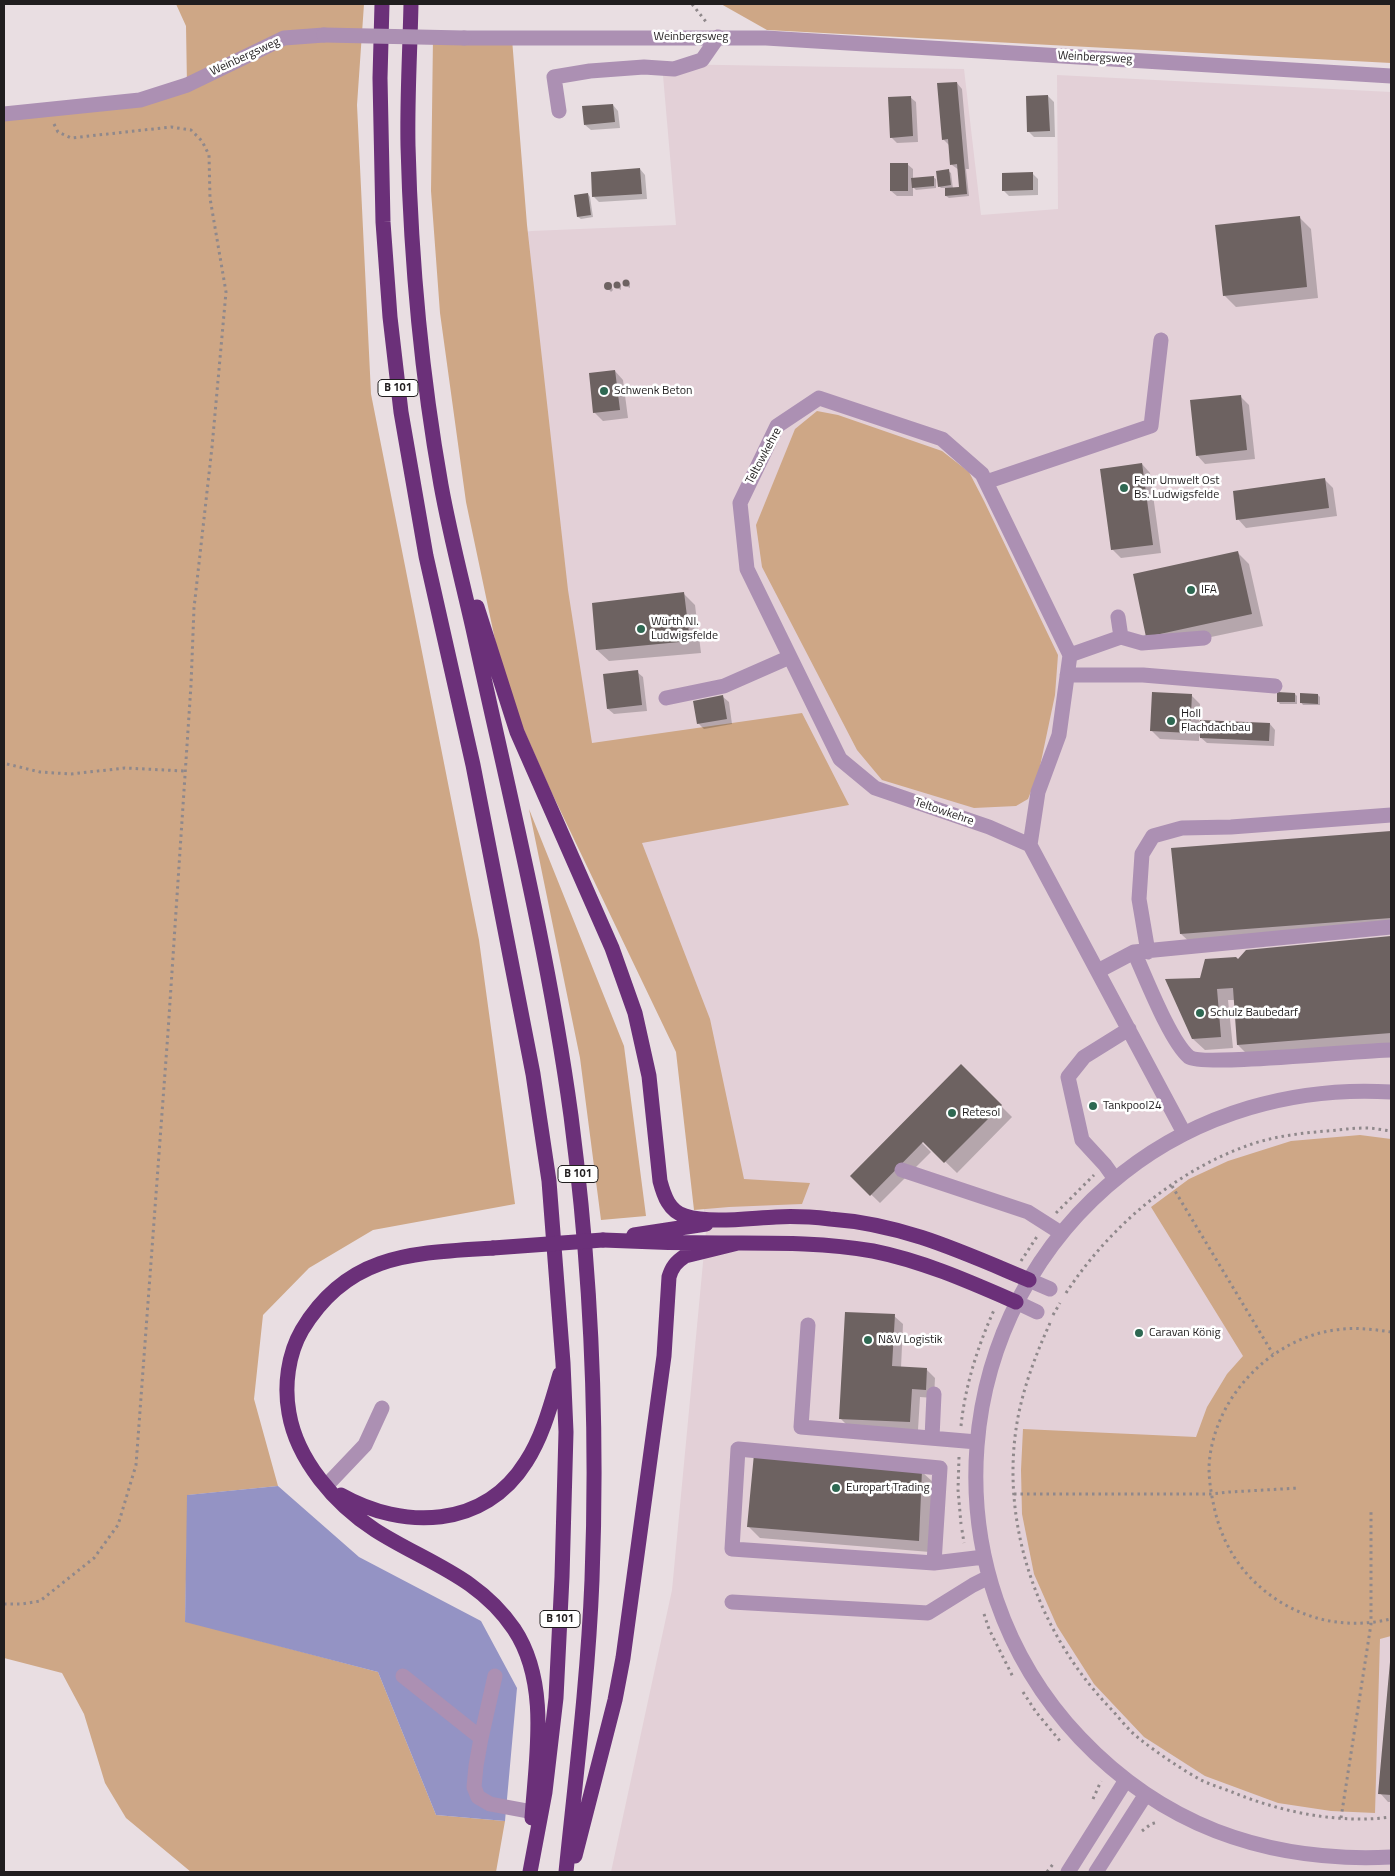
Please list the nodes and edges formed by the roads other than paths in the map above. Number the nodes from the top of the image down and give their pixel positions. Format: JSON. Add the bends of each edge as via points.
{"nodes":[{"id":1,"x":382,"y":4,"type":"edge"},
{"id":2,"x":411,"y":4,"type":"edge"},
{"id":3,"x":718,"y":37,"type":"junction"},
{"id":4,"x":1391,"y":76,"type":"edge"},
{"id":5,"x":559,"y":111,"type":"dead end"},
{"id":6,"x":4,"y":114,"type":"edge"},
{"id":7,"x":1161,"y":340,"type":"dead end"},
{"id":8,"x":986,"y":482,"type":"junction"},
{"id":9,"x":442,"y":488,"type":"junction"},
{"id":10,"x":1118,"y":617,"type":"dead end"},
{"id":11,"x":1121,"y":637,"type":"junction"},
{"id":12,"x":1204,"y":638,"type":"dead end"},
{"id":13,"x":1070,"y":655,"type":"junction"},
{"id":14,"x":790,"y":657,"type":"junction"},
{"id":15,"x":1067,"y":675,"type":"junction"},
{"id":16,"x":1275,"y":686,"type":"dead end"},
{"id":17,"x":666,"y":698,"type":"dead end"},
{"id":18,"x":1391,"y":815,"type":"edge"},
{"id":19,"x":1030,"y":846,"type":"junction"},
{"id":20,"x":1391,"y":927,"type":"edge"},
{"id":21,"x":1141,"y":952,"type":"junction"},
{"id":22,"x":1098,"y":972,"type":"junction"},
{"id":23,"x":1129,"y":1029,"type":"junction"},
{"id":24,"x":1391,"y":1050,"type":"edge"},
{"id":25,"x":1391,"y":1092,"type":"edge"},
{"id":26,"x":1184,"y":1133,"type":"junction"},
{"id":27,"x":902,"y":1170,"type":"dead end"},
{"id":28,"x":1115,"y":1179,"type":"junction"},
{"id":29,"x":737,"y":1219,"type":"junction"},
{"id":30,"x":1062,"y":1233,"type":"junction"},
{"id":31,"x":638,"y":1238,"type":"junction"},
{"id":32,"x":738,"y":1243,"type":"junction"},
{"id":33,"x":1029,"y":1280,"type":"junction"},
{"id":34,"x":1050,"y":1289,"type":"dead end"},
{"id":35,"x":1016,"y":1302,"type":"junction"},
{"id":36,"x":1037,"y":1312,"type":"dead end"},
{"id":37,"x":808,"y":1325,"type":"dead end"},
{"id":38,"x":563,"y":1363,"type":"junction"},
{"id":39,"x":934,"y":1394,"type":"dead end"},
{"id":40,"x":382,"y":1408,"type":"dead end"},
{"id":41,"x":932,"y":1438,"type":"junction"},
{"id":42,"x":977,"y":1442,"type":"junction"},
{"id":43,"x":326,"y":1486,"type":"junction"},
{"id":44,"x":984,"y":1557,"type":"junction"},
{"id":45,"x":934,"y":1563,"type":"junction"},
{"id":46,"x":989,"y":1577,"type":"junction"},
{"id":47,"x":732,"y":1602,"type":"dead end"},
{"id":48,"x":403,"y":1676,"type":"dead end"},
{"id":49,"x":495,"y":1676,"type":"dead end"},
{"id":50,"x":480,"y":1738,"type":"junction"},
{"id":51,"x":1126,"y":1780,"type":"junction"},
{"id":52,"x":1146,"y":1794,"type":"junction"},
{"id":53,"x":533,"y":1812,"type":"junction"},
{"id":54,"x":1391,"y":1857,"type":"edge"},
{"id":55,"x":530,"y":1872,"type":"edge"},
{"id":56,"x":566,"y":1872,"type":"edge"},
{"id":57,"x":571,"y":1872,"type":"edge"},
{"id":58,"x":1068,"y":1872,"type":"edge"},
{"id":59,"x":1096,"y":1872,"type":"edge"}],
"edges":[{"from":1,"to":38,"type":"highway","number":"B 101","via":[[382,212],[400,402],[426,556],[474,774],[533,1074],[549,1181]]},
{"from":2,"to":9,"type":"highway","number":"B 101","via":[[408,142],[415,287]]},
{"from":3,"to":4,"type":"street","name":"Weinbergsweg"},
{"from":3,"to":5,"type":"street","via":[[702,60],[674,70],[644,67],[554,77]]},
{"from":3,"to":6,"type":"street","name":"Weinbergsweg","bridge":true,"via":[[512,39],[324,35],[284,38],[187,84],[140,100]]},
{"from":7,"to":8,"type":"street","via":[[1151,426]]},
{"from":8,"to":13,"type":"street","name":"Teltowkehre"},
{"from":8,"to":14,"type":"street","name":"Teltowkehre","via":[[982,474],[942,439],[819,398],[777,426],[740,503],[747,569]]},
{"from":9,"to":29,"type":"highway","via":[[517,732],[612,948],[633,1005],[649,1076],[664,1195],[669,1205],[684,1216]]},
{"from":9,"to":56,"type":"highway","number":"B 101","via":[[536,912],[570,1114],[581,1205],[593,1395],[592,1583],[586,1678]]},
{"from":10,"to":11,"type":"street"},
{"from":11,"to":12,"type":"street","via":[[1142,643]]},
{"from":11,"to":13,"type":"street"},
{"from":13,"to":15,"type":"street"},
{"from":14,"to":17,"type":"street","via":[[724,686]]},
{"from":14,"to":19,"type":"street","name":"Teltowkehre","via":[[840,759],[875,788],[989,827]]},
{"from":15,"to":16,"type":"street","via":[[1143,675]]},
{"from":15,"to":19,"type":"street","via":[[1059,736],[1038,792]]},
{"from":18,"to":21,"type":"street","via":[[1182,828],[1153,836],[1142,854],[1139,899]]},
{"from":19,"to":22,"type":"street"},
{"from":20,"to":21,"type":"street"},
{"from":21,"to":22,"type":"street"},
{"from":21,"to":24,"type":"street","via":[[1168,1026],[1180,1048],[1191,1059],[1247,1060]]},
{"from":22,"to":23,"type":"street"},
{"from":23,"to":26,"type":"street"},
{"from":23,"to":28,"type":"street","via":[[1084,1057],[1068,1077],[1082,1140]]},
{"from":25,"to":26,"type":"street","via":[[1350,1091],[1287,1098],[1236,1111]]},
{"from":26,"to":28,"type":"street"},
{"from":27,"to":30,"type":"street","via":[[1028,1212]]},
{"from":28,"to":30,"type":"street"},
{"from":29,"to":31,"type":"highway"},
{"from":29,"to":33,"type":"highway","via":[[799,1216],[873,1224],[936,1241]]},
{"from":30,"to":33,"type":"street"},
{"from":31,"to":32,"type":"highway"},
{"from":31,"to":43,"type":"highway","bridge":true,"via":[[427,1252],[388,1260],[335,1288],[308,1320],[288,1369],[288,1406],[293,1432],[313,1472]]},
{"from":32,"to":35,"type":"highway","via":[[828,1245],[874,1251],[933,1268]]},
{"from":32,"to":57,"type":"highway","via":[[685,1256],[672,1268],[669,1277],[664,1356],[623,1658]]},
{"from":33,"to":34,"type":"street"},
{"from":33,"to":35,"type":"street"},
{"from":35,"to":36,"type":"street"},
{"from":35,"to":42,"type":"street","via":[[992,1364]]},
{"from":37,"to":41,"type":"street","via":[[801,1427]]},
{"from":38,"to":43,"type":"highway","via":[[543,1428],[526,1463],[498,1493],[477,1506],[455,1515],[406,1518],[362,1505]]},
{"from":38,"to":55,"type":"highway","number":"B 101","via":[[566,1432],[556,1698],[546,1785]]},
{"from":39,"to":41,"type":"street"},
{"from":40,"to":43,"type":"street","via":[[365,1445]]},
{"from":41,"to":42,"type":"street"},
{"from":42,"to":44,"type":"street","via":[[976,1500]]},
{"from":43,"to":53,"type":"highway","via":[[373,1529],[475,1587],[514,1629],[529,1656],[537,1698]]},
{"from":44,"to":45,"type":"street"},
{"from":44,"to":46,"type":"street"},
{"from":45,"to":45,"type":"street","via":[[732,1549],[738,1449],[940,1468]]},
{"from":46,"to":47,"type":"street","via":[[928,1613]]},
{"from":46,"to":51,"type":"street","via":[[1014,1643],[1039,1687],[1071,1728]]},
{"from":48,"to":50,"type":"street"},
{"from":49,"to":50,"type":"street"},
{"from":50,"to":53,"type":"street","via":[[474,1787],[478,1797],[490,1804]]},
{"from":51,"to":52,"type":"street"},
{"from":51,"to":58,"type":"street"},
{"from":52,"to":54,"type":"street","via":[[1190,1820],[1253,1844],[1323,1857]]},
{"from":52,"to":59,"type":"street"},
{"from":53,"to":55,"type":"highway"}]}
